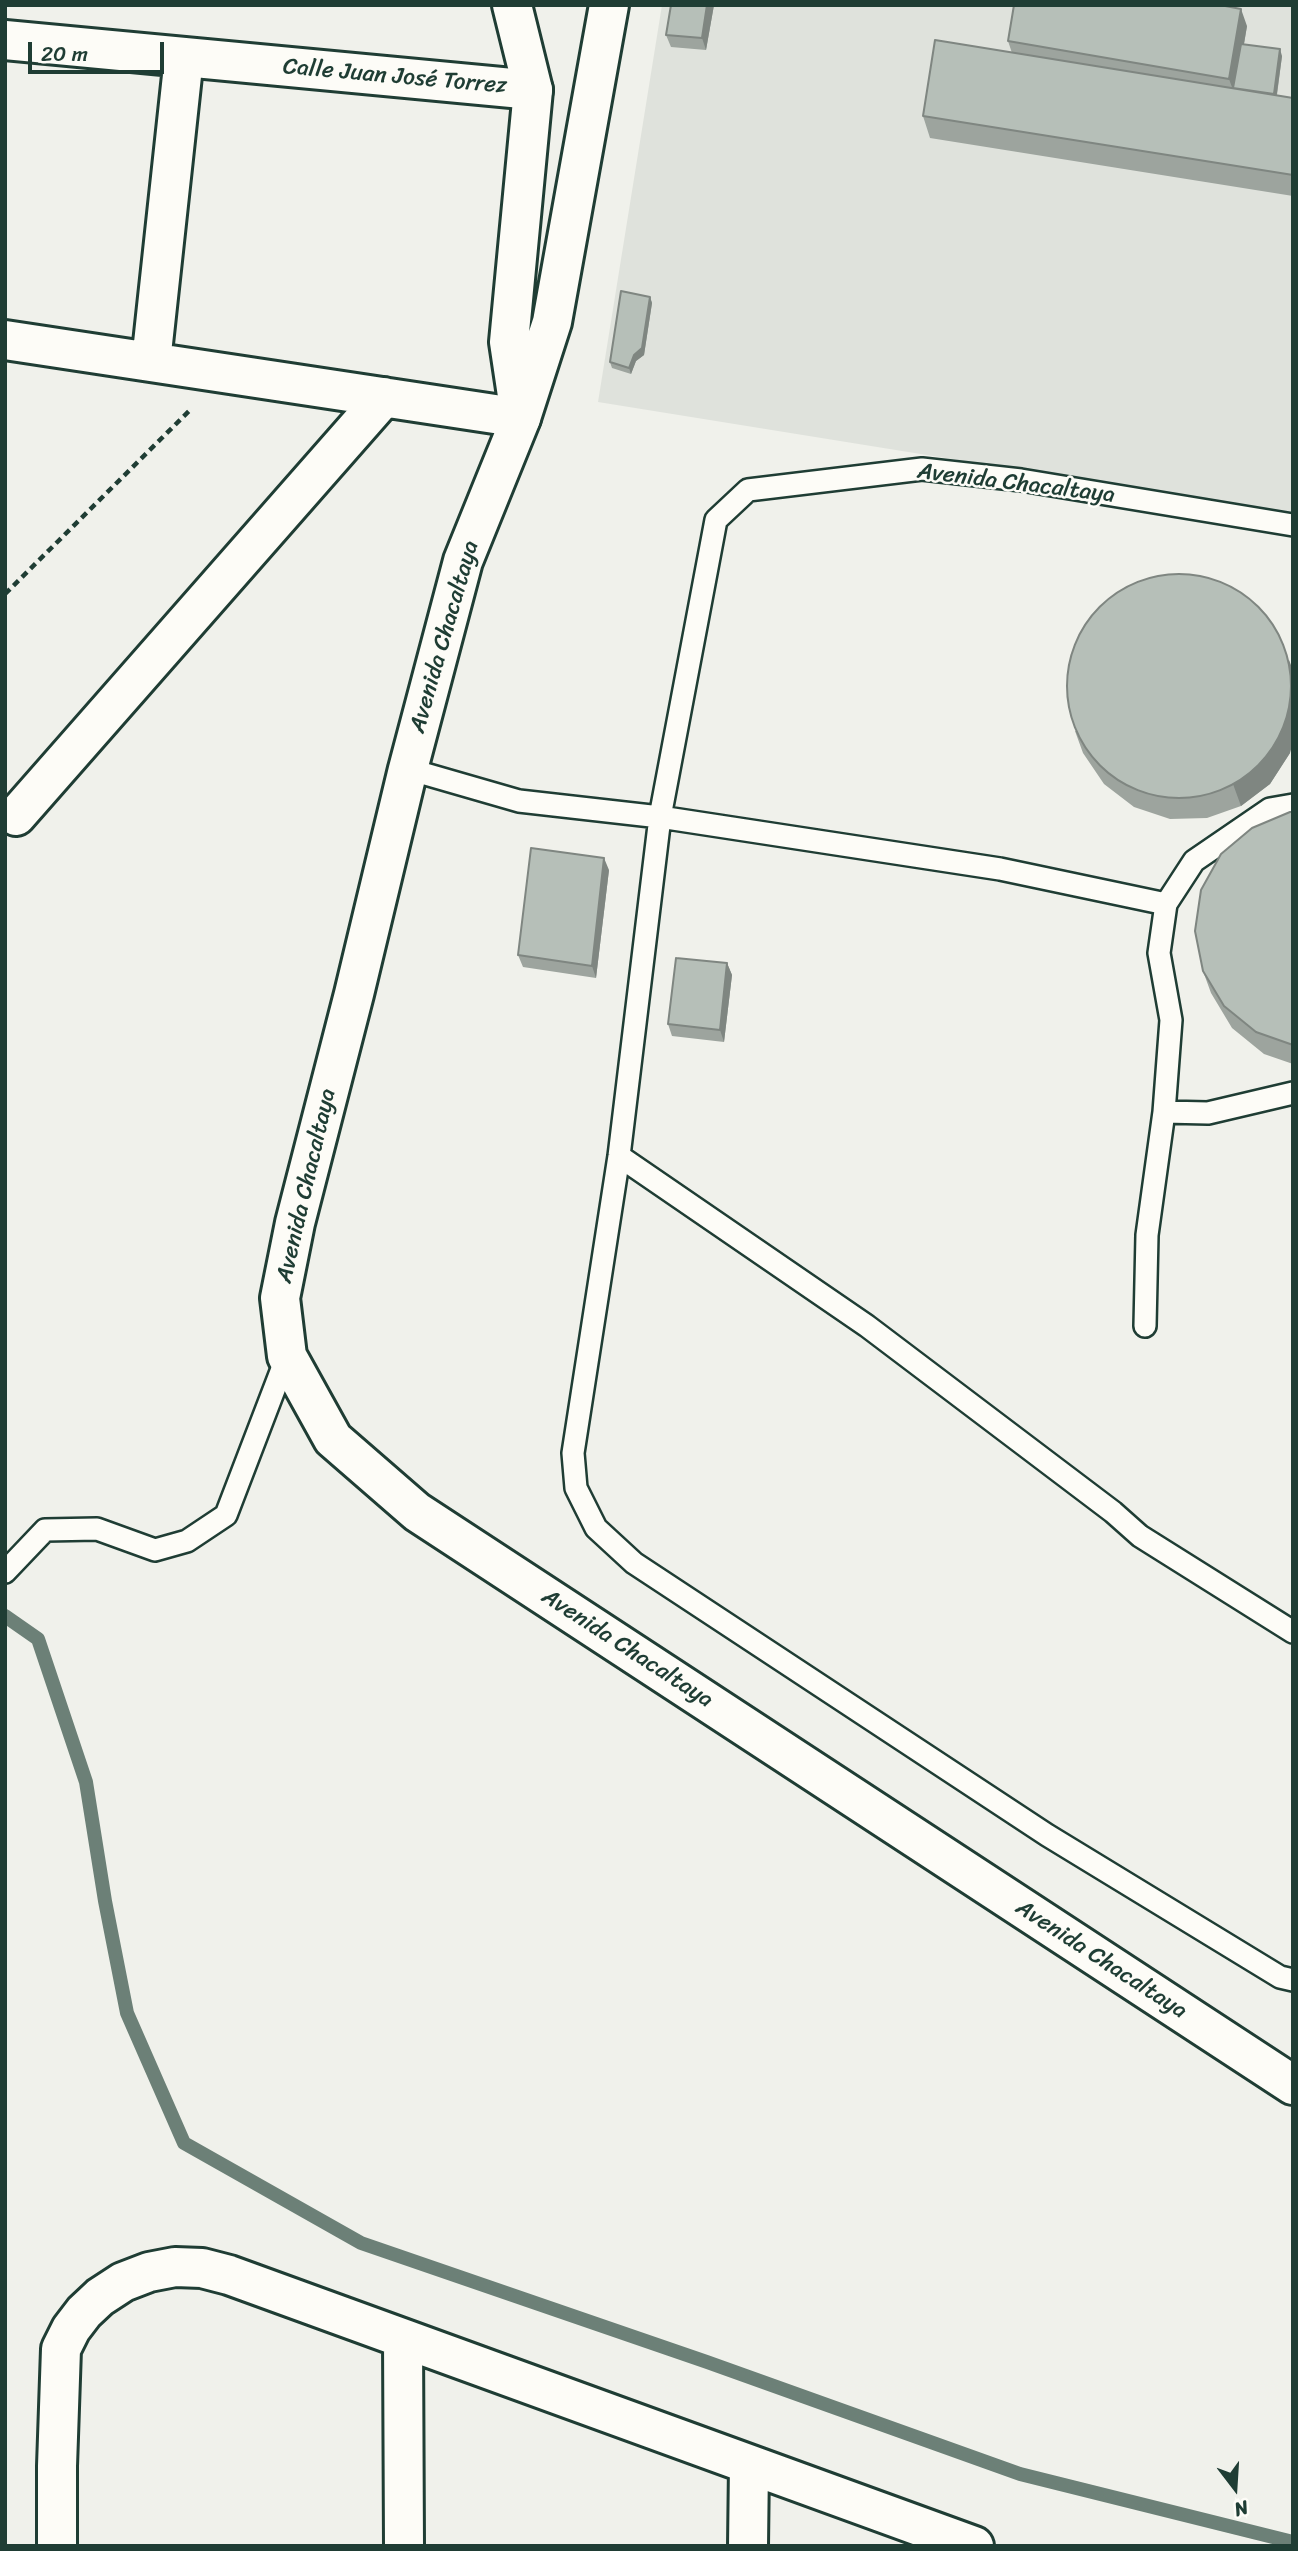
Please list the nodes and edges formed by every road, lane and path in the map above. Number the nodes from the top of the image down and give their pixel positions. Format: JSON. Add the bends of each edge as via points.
{"nodes":[{"id":1,"x":512,"y":5,"type":"edge"},
{"id":2,"x":609,"y":5,"type":"edge"},
{"id":3,"x":5,"y":40,"type":"edge"},
{"id":4,"x":184,"y":57,"type":"junction"},
{"id":5,"x":533,"y":90,"type":"junction"},
{"id":6,"x":5,"y":340,"type":"edge"},
{"id":7,"x":151,"y":362,"type":"junction"},
{"id":8,"x":226,"y":373,"type":"junction"},
{"id":9,"x":384,"y":397,"type":"junction"},
{"id":10,"x":521,"y":418,"type":"junction"},
{"id":11,"x":1293,"y":526,"type":"edge"},
{"id":12,"x":5,"y":594,"type":"edge"},
{"id":13,"x":408,"y":769,"type":"junction"},
{"id":14,"x":1293,"y":805,"type":"edge"},
{"id":15,"x":16,"y":816,"type":"dead end"},
{"id":16,"x":660,"y":817,"type":"junction"},
{"id":17,"x":1166,"y":904,"type":"junction"},
{"id":18,"x":1293,"y":1093,"type":"edge"},
{"id":19,"x":1164,"y":1112,"type":"junction"},
{"id":20,"x":619,"y":1156,"type":"junction"},
{"id":21,"x":1145,"y":1326,"type":"dead end"},
{"id":22,"x":287,"y":1356,"type":"junction"},
{"id":23,"x":5,"y":1572,"type":"edge"},
{"id":24,"x":1293,"y":1632,"type":"edge"},
{"id":25,"x":1293,"y":1980,"type":"edge"},
{"id":26,"x":1293,"y":2085,"type":"edge"},
{"id":27,"x":404,"y":2339,"type":"junction"},
{"id":28,"x":749,"y":2465,"type":"junction"},
{"id":29,"x":57,"y":2546,"type":"edge"},
{"id":30,"x":404,"y":2546,"type":"edge"},
{"id":31,"x":748,"y":2546,"type":"edge"},
{"id":32,"x":974,"y":2546,"type":"edge"}],
"edges":[{"from":1,"to":5,"type":"street"},
{"from":2,"to":10,"type":"street","name":"Avenida Chacaltaya","via":[[552,322]]},
{"from":3,"to":4,"type":"street","name":"Calle Juan José Torrez"},
{"from":4,"to":5,"type":"street","name":"Calle Juan José Torrez"},
{"from":4,"to":7,"type":"street"},
{"from":5,"to":10,"type":"street","via":[[509,342]]},
{"from":6,"to":7,"type":"street"},
{"from":7,"to":8,"type":"street"},
{"from":8,"to":9,"type":"street"},
{"from":8,"to":12,"type":"path"},
{"from":9,"to":10,"type":"street"},
{"from":9,"to":15,"type":"street"},
{"from":10,"to":13,"type":"street","name":"Avenida Chacaltaya","via":[[463,561]]},
{"from":11,"to":16,"type":"lane","name":"Avenida Chacaltaya","via":[[1021,480],[922,469],[748,490],[716,520]]},
{"from":13,"to":16,"type":"lane","via":[[519,800]]},
{"from":13,"to":22,"type":"street","name":"Avenida Chacaltaya","via":[[295,1223],[280,1298]]},
{"from":14,"to":17,"type":"lane","via":[[1270,809],[1194,861]]},
{"from":16,"to":17,"type":"lane","via":[[1000,869]]},
{"from":16,"to":20,"type":"lane","name":"Avenida Chacaltaya"},
{"from":17,"to":19,"type":"lane","via":[[1159,953],[1171,1020]]},
{"from":18,"to":19,"type":"lane","via":[[1208,1113]]},
{"from":19,"to":21,"type":"lane","via":[[1147,1235]]},
{"from":20,"to":24,"type":"lane","via":[[867,1326],[1140,1536]]},
{"from":20,"to":25,"type":"lane","name":"Avenida Chacaltaya","via":[[573,1453],[576,1488],[596,1528],[634,1563],[1047,1835],[1280,1977]]},
{"from":22,"to":23,"type":"lane","via":[[226,1515],[187,1541],[155,1550],[97,1529],[45,1530]]},
{"from":22,"to":26,"type":"street","name":"Avenida Chacaltaya","via":[[333,1438],[417,1512]]},
{"from":27,"to":28,"type":"street"},
{"from":27,"to":29,"type":"street","via":[[202,2268],[176,2267],[123,2282],[84,2312],[61,2349]]},
{"from":27,"to":30,"type":"street"},
{"from":28,"to":31,"type":"street"},
{"from":28,"to":32,"type":"street"}]}
